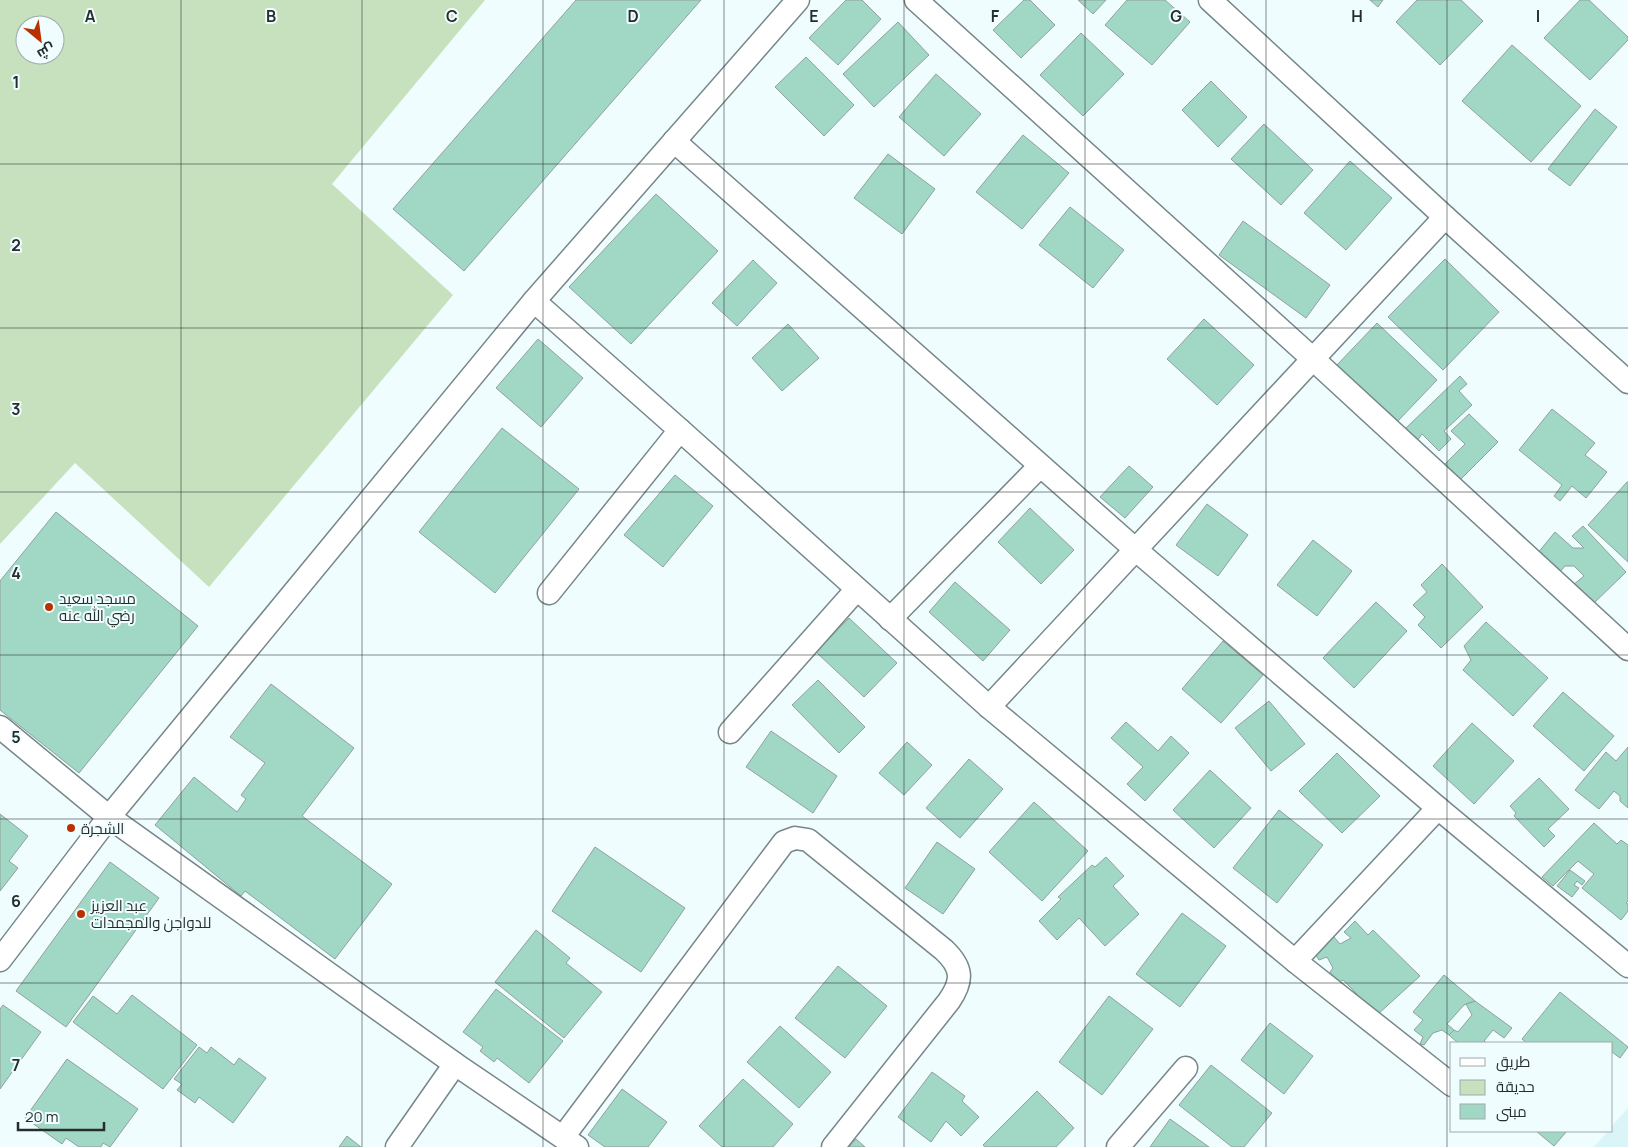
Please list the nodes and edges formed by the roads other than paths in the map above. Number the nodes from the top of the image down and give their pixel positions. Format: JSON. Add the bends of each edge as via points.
{"nodes":[{"id":1,"x":798,"y":0,"type":"edge"},
{"id":2,"x":916,"y":0,"type":"edge"},
{"id":3,"x":1210,"y":0,"type":"edge"},
{"id":4,"x":674,"y":141,"type":"junction"},
{"id":5,"x":1445,"y":217,"type":"junction"},
{"id":6,"x":534,"y":301,"type":"junction"},
{"id":7,"x":1313,"y":359,"type":"junction"},
{"id":8,"x":1628,"y":382,"type":"edge"},
{"id":9,"x":680,"y":430,"type":"junction"},
{"id":10,"x":1040,"y":466,"type":"junction"},
{"id":11,"x":1136,"y":550,"type":"junction"},
{"id":12,"x":857,"y":589,"type":"junction"},
{"id":13,"x":549,"y":593,"type":"dead end"},
{"id":14,"x":890,"y":619,"type":"junction"},
{"id":15,"x":1628,"y":649,"type":"edge"},
{"id":16,"x":989,"y":708,"type":"junction"},
{"id":17,"x":0,"y":727,"type":"edge"},
{"id":18,"x":730,"y":732,"type":"dead end"},
{"id":19,"x":1438,"y":808,"type":"junction"},
{"id":20,"x":109,"y":817,"type":"junction"},
{"id":21,"x":0,"y":960,"type":"edge"},
{"id":22,"x":1296,"y":961,"type":"junction"},
{"id":23,"x":1628,"y":966,"type":"edge"},
{"id":24,"x":455,"y":1064,"type":"junction"},
{"id":25,"x":1186,"y":1068,"type":"dead end"},
{"id":26,"x":1450,"y":1083,"type":"edge"},
{"id":27,"x":570,"y":1142,"type":"edge"},
{"id":28,"x":396,"y":1147,"type":"edge"},
{"id":29,"x":833,"y":1147,"type":"edge"},
{"id":30,"x":1118,"y":1147,"type":"edge"}],
"edges":[{"from":1,"to":4,"type":"street"},
{"from":2,"to":7,"type":"street"},
{"from":3,"to":5,"type":"street"},
{"from":4,"to":6,"type":"street"},
{"from":4,"to":10,"type":"street"},
{"from":5,"to":7,"type":"street"},
{"from":5,"to":8,"type":"street"},
{"from":6,"to":9,"type":"street"},
{"from":6,"to":20,"type":"street"},
{"from":7,"to":11,"type":"street"},
{"from":7,"to":15,"type":"street"},
{"from":9,"to":12,"type":"street"},
{"from":9,"to":13,"type":"street"},
{"from":10,"to":11,"type":"street"},
{"from":10,"to":14,"type":"street"},
{"from":11,"to":16,"type":"street"},
{"from":11,"to":19,"type":"street"},
{"from":12,"to":14,"type":"street"},
{"from":12,"to":18,"type":"street"},
{"from":14,"to":16,"type":"street"},
{"from":16,"to":22,"type":"street"},
{"from":17,"to":20,"type":"street"},
{"from":19,"to":22,"type":"street"},
{"from":19,"to":23,"type":"street"},
{"from":20,"to":21,"type":"street"},
{"from":20,"to":24,"type":"street"},
{"from":22,"to":26,"type":"street"},
{"from":24,"to":27,"type":"street"},
{"from":24,"to":28,"type":"street"},
{"from":25,"to":30,"type":"street"},
{"from":27,"to":29,"type":"street","via":[[784,842],[795,838],[808,840],[944,950],[955,960],[960,974],[958,989]]}]}
